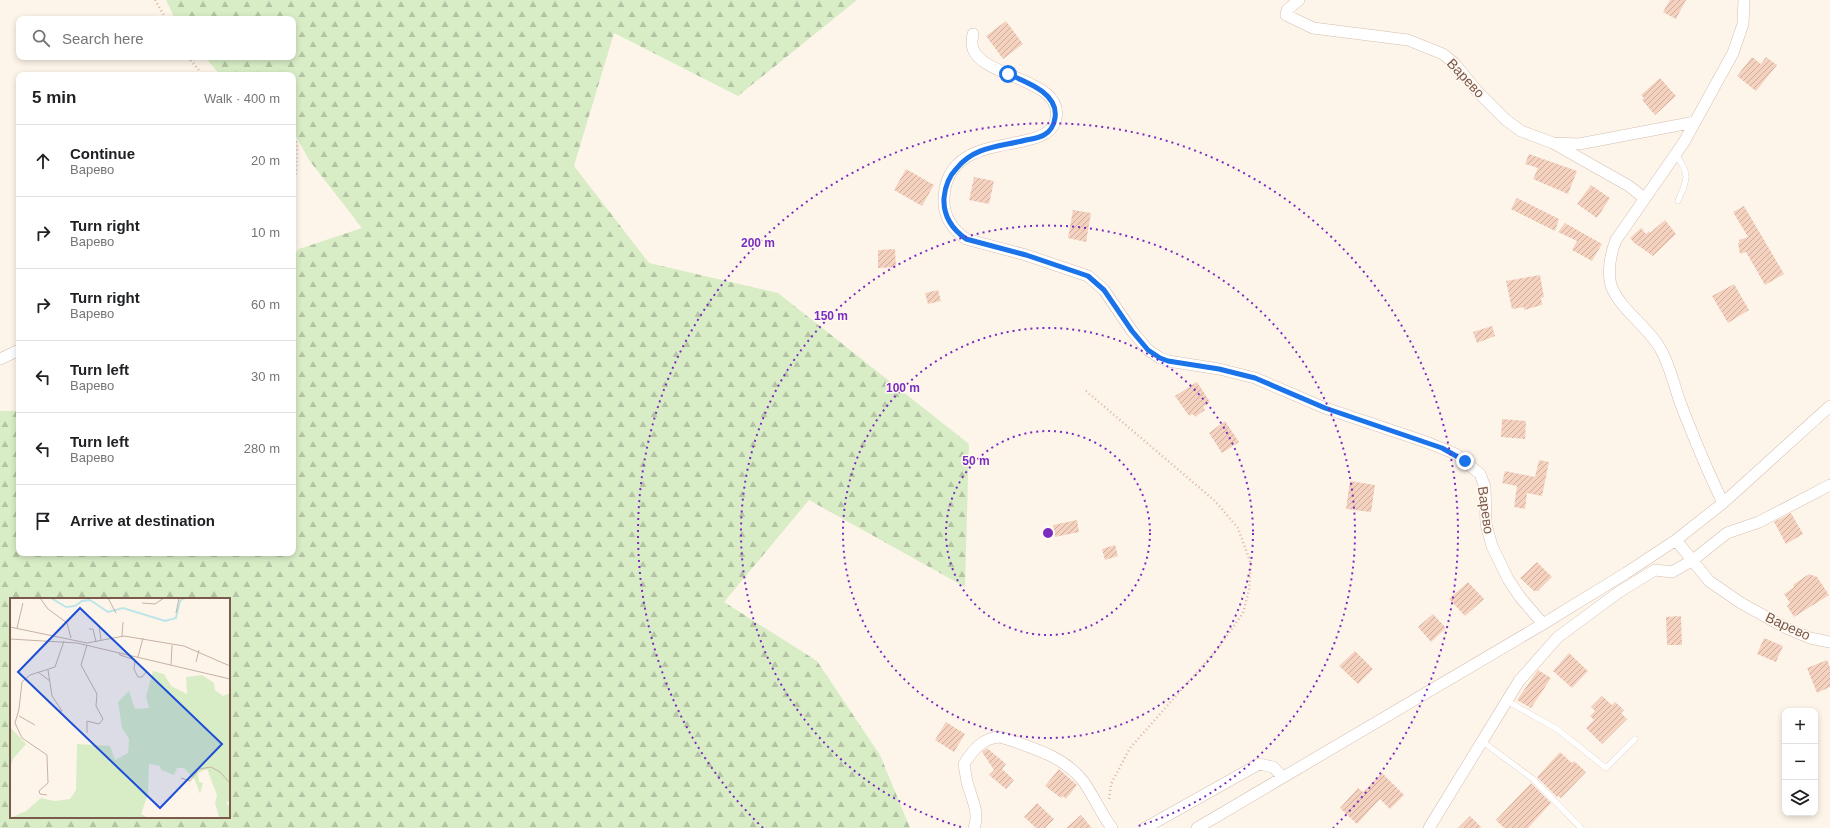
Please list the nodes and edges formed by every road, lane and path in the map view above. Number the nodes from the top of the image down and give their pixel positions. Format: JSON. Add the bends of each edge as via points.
{"nodes":[{"id":1,"x":155,"y":0,"type":"edge"},
{"id":2,"x":1299,"y":0,"type":"edge"},
{"id":3,"x":1744,"y":0,"type":"edge"},
{"id":4,"x":164,"y":16,"type":"edge"},
{"id":5,"x":973,"y":34,"type":"dead end"},
{"id":6,"x":190,"y":60,"type":"edge"},
{"id":7,"x":200,"y":72,"type":"edge"},
{"id":8,"x":1695,"y":122,"type":"junction"},
{"id":9,"x":296,"y":142,"type":"edge"},
{"id":10,"x":1553,"y":143,"type":"junction"},
{"id":11,"x":1676,"y":155,"type":"junction"},
{"id":12,"x":296,"y":173,"type":"edge"},
{"id":13,"x":1644,"y":198,"type":"junction"},
{"id":14,"x":1678,"y":201,"type":"dead end"},
{"id":15,"x":16,"y":351,"type":"edge"},
{"id":16,"x":0,"y":359,"type":"edge"},
{"id":17,"x":1086,"y":391,"type":"dead end"},
{"id":18,"x":1830,"y":406,"type":"edge"},
{"id":19,"x":1830,"y":485,"type":"edge"},
{"id":20,"x":1723,"y":503,"type":"junction"},
{"id":21,"x":1676,"y":540,"type":"junction"},
{"id":22,"x":1693,"y":560,"type":"junction"},
{"id":23,"x":1543,"y":624,"type":"junction"},
{"id":24,"x":1830,"y":642,"type":"edge"},
{"id":25,"x":1507,"y":700,"type":"junction"},
{"id":26,"x":1636,"y":739,"type":"dead end"},
{"id":27,"x":1483,"y":742,"type":"junction"},
{"id":28,"x":1283,"y":777,"type":"junction"},
{"id":29,"x":1109,"y":823,"type":"edge"},
{"id":30,"x":974,"y":828,"type":"edge"},
{"id":31,"x":1145,"y":828,"type":"edge"},
{"id":32,"x":1197,"y":828,"type":"edge"},
{"id":33,"x":1429,"y":828,"type":"edge"},
{"id":34,"x":1580,"y":828,"type":"edge"}],
"edges":[{"from":1,"to":4,"type":"path"},
{"from":2,"to":10,"type":"street","name":"Варево","via":[[1286,14],[1313,28],[1408,40],[1443,54],[1506,120],[1521,131]]},
{"from":3,"to":8,"type":"street","via":[[1743,24],[1737,43]]},
{"from":5,"to":23,"type":"street","name":"Варево","via":[[973,49],[979,58],[996,70],[1040,90],[1053,103],[1056,115],[1053,126],[1043,136],[972,154],[954,171],[948,179],[944,203],[948,219],[959,234],[966,239],[1026,255],[1088,276],[1104,290],[1148,350],[1160,358],[1255,378],[1325,408],[1456,454],[1480,474],[1485,487],[1486,524],[1492,546],[1508,579]]},
{"from":6,"to":7,"type":"path"},
{"from":8,"to":10,"type":"street","via":[[1579,144]]},
{"from":8,"to":11,"type":"street"},
{"from":9,"to":12,"type":"path"},
{"from":10,"to":13,"type":"street","name":"Варево","via":[[1629,186]]},
{"from":11,"to":13,"type":"street"},
{"from":11,"to":14,"type":"lane","via":[[1684,165],[1687,181]]},
{"from":13,"to":20,"type":"street","via":[[1613,248],[1610,284],[1665,358],[1702,459]]},
{"from":15,"to":16,"type":"street"},
{"from":17,"to":29,"type":"path","via":[[1215,501],[1238,528],[1251,564],[1249,590],[1243,613],[1219,647],[1130,748],[1111,784]]},
{"from":18,"to":20,"type":"street"},
{"from":19,"to":22,"type":"street","via":[[1760,522],[1727,534]]},
{"from":20,"to":21,"type":"street"},
{"from":21,"to":22,"type":"street","name":"Варево"},
{"from":21,"to":23,"type":"street","via":[[1626,574]]},
{"from":22,"to":24,"type":"street","name":"Варево","via":[[1708,581],[1742,603],[1797,633]]},
{"from":22,"to":25,"type":"street","via":[[1672,572],[1655,570],[1619,592],[1558,637],[1534,663]]},
{"from":23,"to":28,"type":"street"},
{"from":25,"to":26,"type":"lane","via":[[1557,729],[1606,768]]},
{"from":25,"to":27,"type":"street"},
{"from":27,"to":33,"type":"street"},
{"from":27,"to":34,"type":"lane","via":[[1533,779]]},
{"from":28,"to":31,"type":"street","via":[[1274,767],[1259,764]]},
{"from":28,"to":32,"type":"street"},
{"from":29,"to":30,"type":"street","via":[[1084,783],[1070,767],[1039,751],[1001,737],[992,737],[982,742],[964,764],[974,804]]}]}
